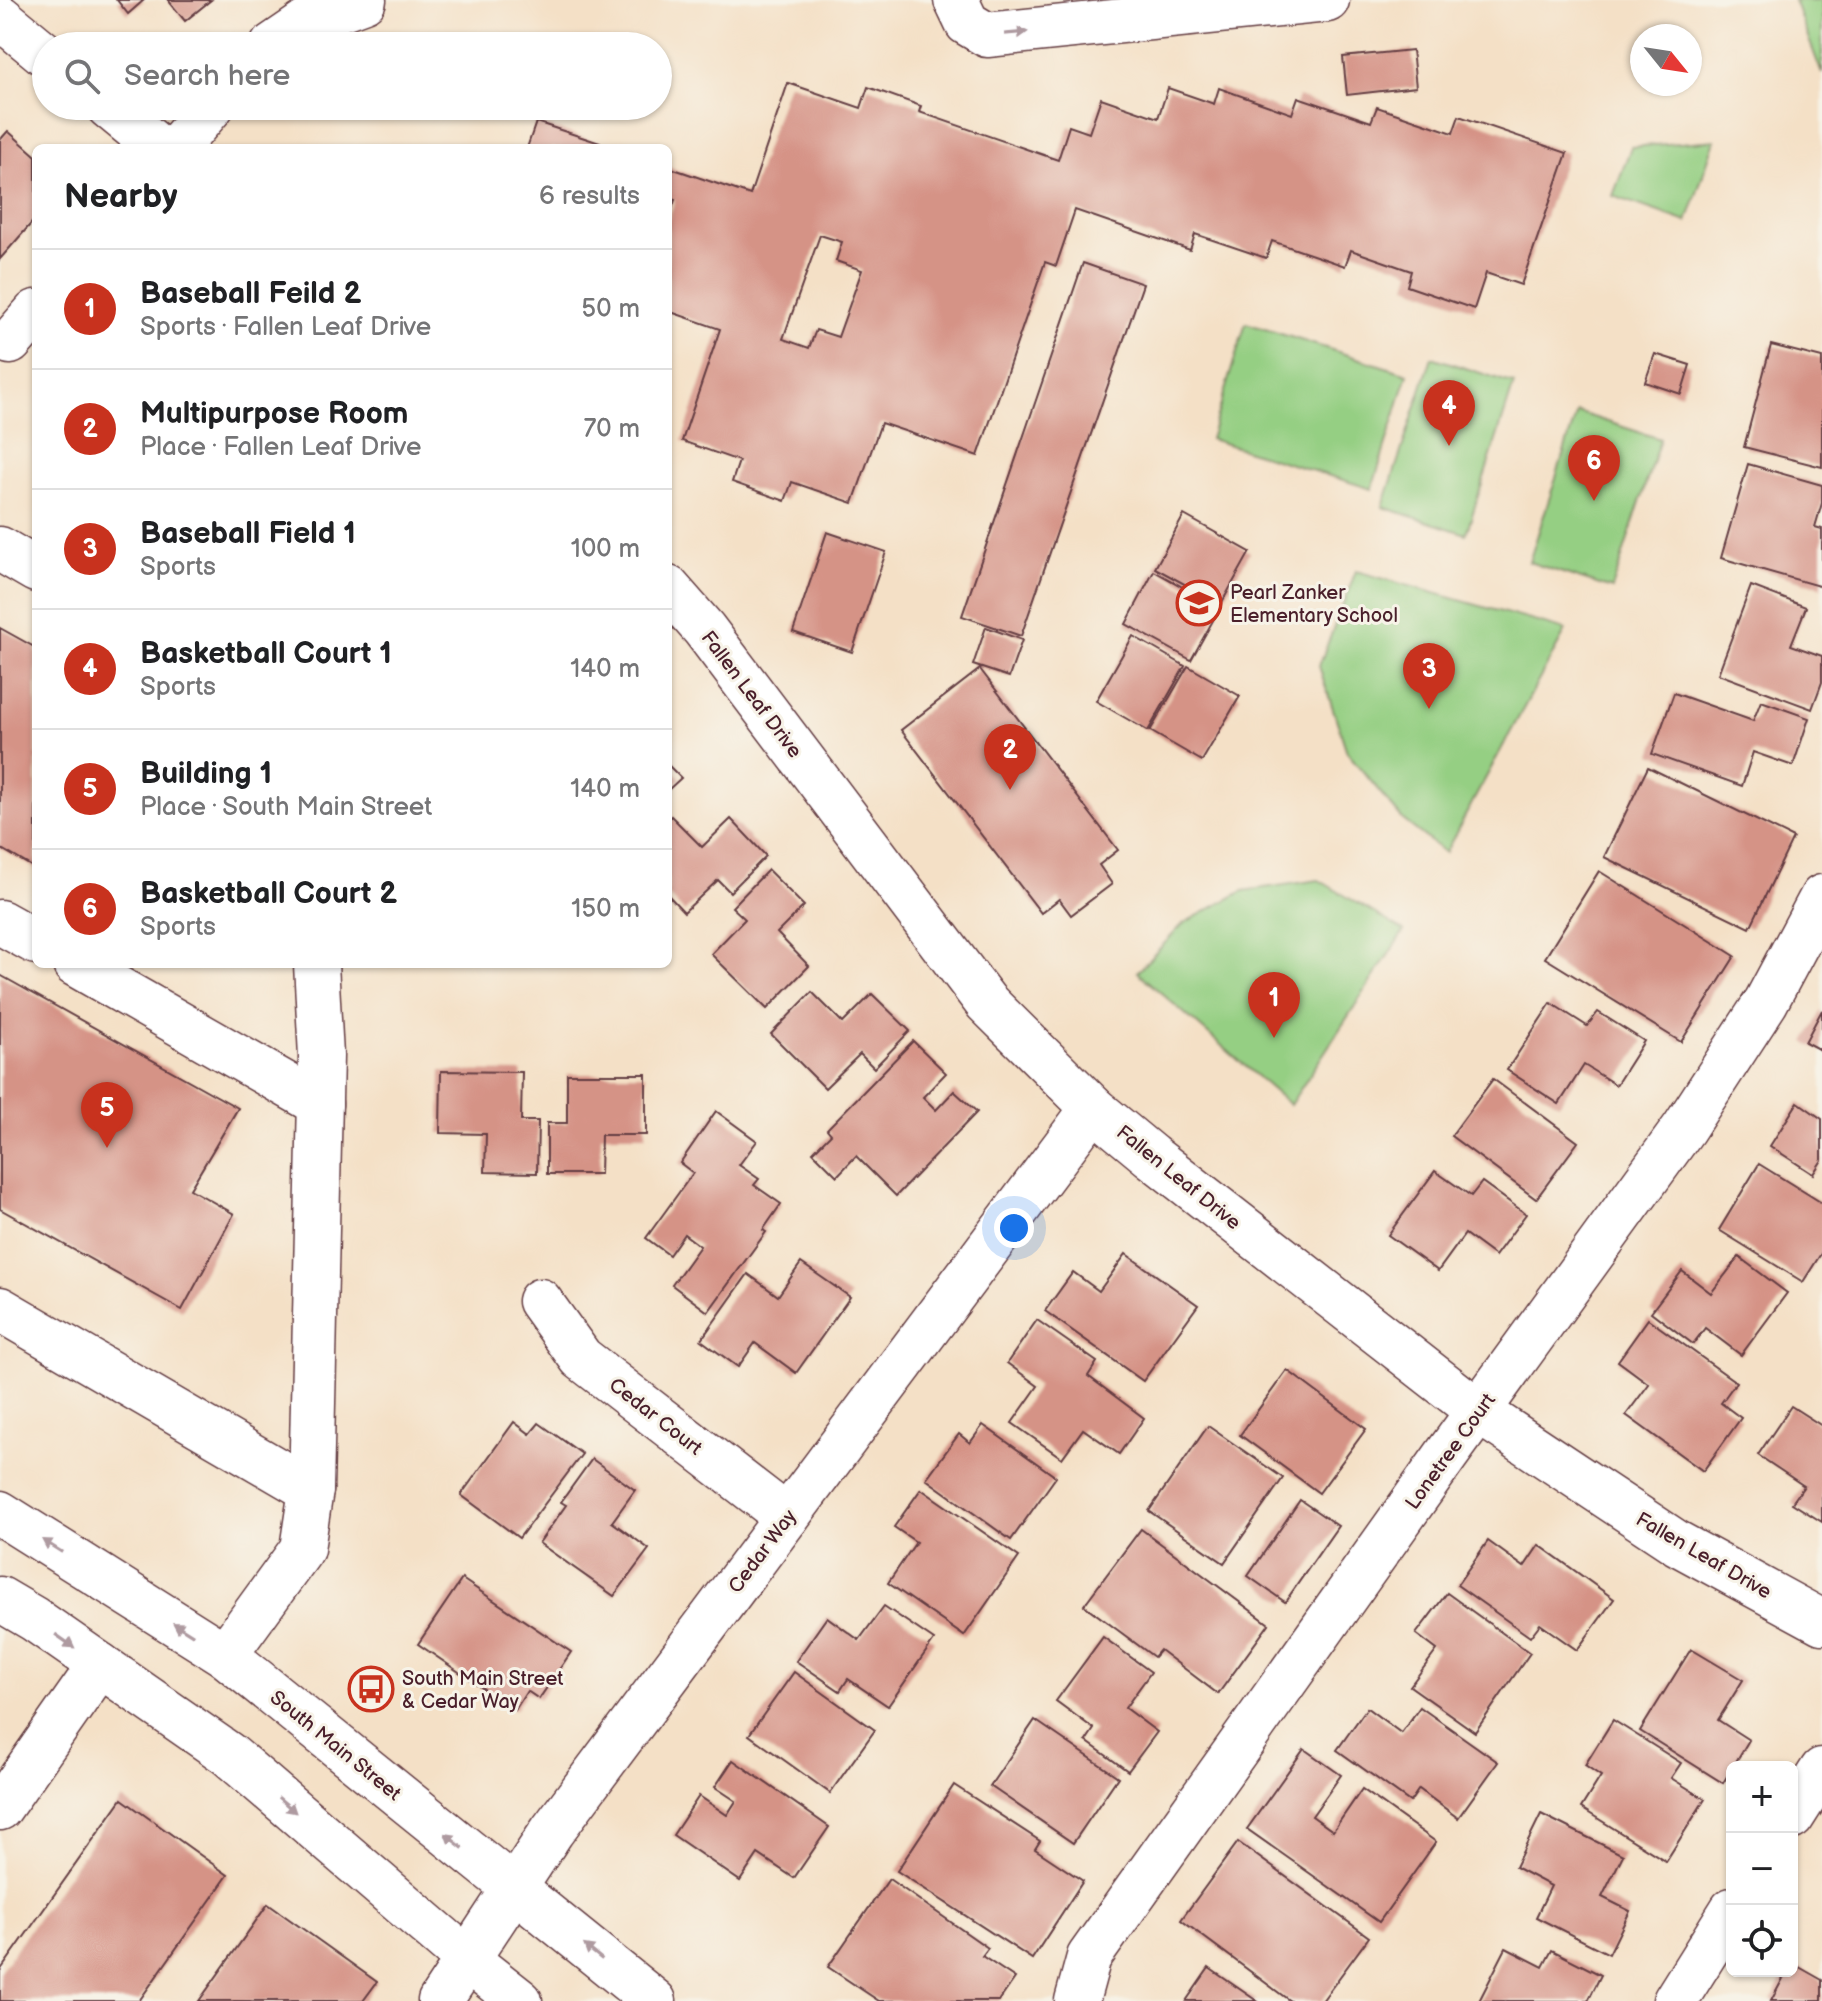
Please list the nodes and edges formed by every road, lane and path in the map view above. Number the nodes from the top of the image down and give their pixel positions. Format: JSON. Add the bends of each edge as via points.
{"nodes":[{"id":1,"x":364,"y":0,"type":"edge"},
{"id":2,"x":956,"y":0,"type":"edge"},
{"id":3,"x":1327,"y":0,"type":"edge"},
{"id":4,"x":0,"y":17,"type":"edge"},
{"id":5,"x":292,"y":32,"type":"edge"},
{"id":6,"x":32,"y":43,"type":"edge"},
{"id":7,"x":125,"y":120,"type":"edge"},
{"id":8,"x":200,"y":120,"type":"edge"},
{"id":9,"x":154,"y":144,"type":"edge"},
{"id":10,"x":179,"y":144,"type":"edge"},
{"id":11,"x":0,"y":549,"type":"edge"},
{"id":12,"x":32,"y":568,"type":"edge"},
{"id":13,"x":672,"y":593,"type":"edge"},
{"id":14,"x":1822,"y":897,"type":"edge"},
{"id":15,"x":0,"y":922,"type":"edge"},
{"id":16,"x":32,"y":940,"type":"edge"},
{"id":17,"x":82,"y":968,"type":"edge"},
{"id":18,"x":316,"y":968,"type":"edge"},
{"id":19,"x":320,"y":1104,"type":"junction"},
{"id":20,"x":1093,"y":1108,"type":"junction"},
{"id":21,"x":540,"y":1301,"type":"dead end"},
{"id":22,"x":0,"y":1309,"type":"edge"},
{"id":23,"x":1478,"y":1411,"type":"junction"},
{"id":24,"x":311,"y":1490,"type":"junction"},
{"id":25,"x":0,"y":1513,"type":"edge"},
{"id":26,"x":787,"y":1517,"type":"junction"},
{"id":27,"x":0,"y":1599,"type":"edge"},
{"id":28,"x":1822,"y":1622,"type":"edge"},
{"id":29,"x":225,"y":1655,"type":"junction"},
{"id":30,"x":100,"y":1665,"type":"junction"},
{"id":31,"x":1822,"y":1770,"type":"edge"},
{"id":32,"x":0,"y":1808,"type":"edge"},
{"id":33,"x":1798,"y":1808,"type":"edge"},
{"id":34,"x":515,"y":1889,"type":"junction"},
{"id":35,"x":1726,"y":1920,"type":"edge"},
{"id":36,"x":468,"y":1960,"type":"junction"},
{"id":37,"x":440,"y":2001,"type":"edge"},
{"id":38,"x":520,"y":2001,"type":"edge"},
{"id":39,"x":654,"y":2001,"type":"edge"},
{"id":40,"x":1077,"y":2001,"type":"edge"},
{"id":41,"x":1675,"y":2001,"type":"edge"}],
"edges":[{"from":1,"to":5,"type":"street"},
{"from":2,"to":3,"type":"street","one_way":true,"via":[[967,23],[987,35]]},
{"from":4,"to":6,"type":"street"},
{"from":7,"to":9,"type":"street"},
{"from":8,"to":10,"type":"street"},
{"from":11,"to":12,"type":"street"},
{"from":13,"to":20,"type":"street","name":"Fallen Leaf Drive","via":[[986,1002]]},
{"from":14,"to":23,"type":"street","name":"Lonetree Court","via":[[1766,1002],[1684,1128]]},
{"from":15,"to":16,"type":"street"},
{"from":17,"to":19,"type":"street"},
{"from":18,"to":19,"type":"street"},
{"from":19,"to":24,"type":"street"},
{"from":20,"to":23,"type":"street","name":"Fallen Leaf Drive"},
{"from":20,"to":26,"type":"street","name":"Cedar Way"},
{"from":21,"to":26,"type":"street","name":"Cedar Court","via":[[581,1358]]},
{"from":22,"to":24,"type":"street"},
{"from":23,"to":28,"type":"street","name":"Fallen Leaf Drive","via":[[1677,1543]]},
{"from":23,"to":40,"type":"street","name":"Lonetree Court","via":[[1089,1957]]},
{"from":24,"to":29,"type":"street","via":[[302,1549]]},
{"from":29,"to":25,"type":"street","name":"South Main Street","one_way":true},
{"from":26,"to":34,"type":"street","name":"Cedar Way","via":[[552,1831]]},
{"from":27,"to":30,"type":"street","one_way":true},
{"from":34,"to":29,"type":"street","name":"South Main Street","one_way":true},
{"from":30,"to":32,"type":"street"},
{"from":30,"to":36,"type":"street","one_way":true,"via":[[228,1754]]},
{"from":31,"to":33,"type":"street"},
{"from":34,"to":36,"type":"street","name":"Cedar Way"},
{"from":39,"to":34,"type":"street","name":"South Main Street","one_way":true},
{"from":35,"to":41,"type":"street"},
{"from":36,"to":37,"type":"street","name":"Cedar Way"},
{"from":36,"to":38,"type":"street"}]}
